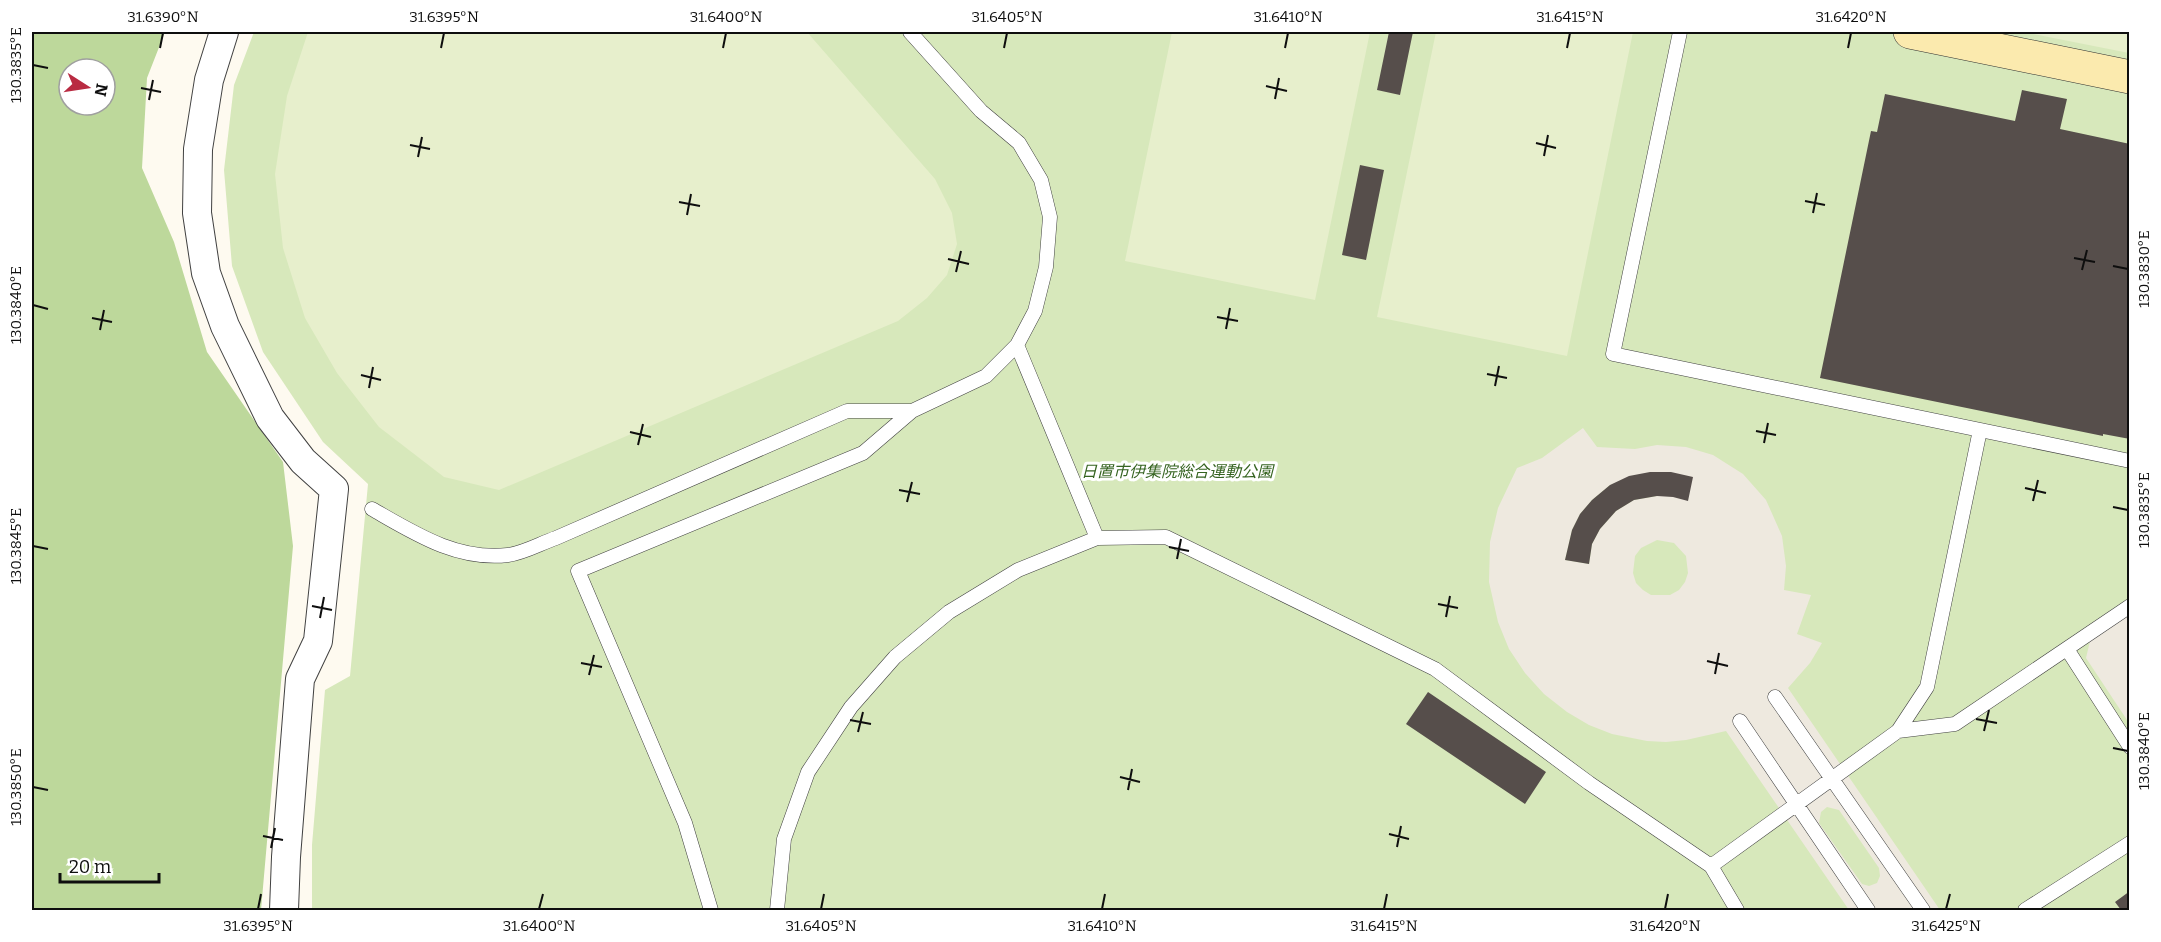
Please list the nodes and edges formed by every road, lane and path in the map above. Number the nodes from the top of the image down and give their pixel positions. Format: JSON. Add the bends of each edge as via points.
{"nodes":[{"id":1,"x":224,"y":32,"type":"edge"},
{"id":2,"x":910,"y":32,"type":"edge"},
{"id":3,"x":1680,"y":32,"type":"edge"},
{"id":4,"x":1910,"y":32,"type":"edge"},
{"id":5,"x":2130,"y":76,"type":"edge"},
{"id":6,"x":1017,"y":345,"type":"junction"},
{"id":7,"x":912,"y":411,"type":"junction"},
{"id":8,"x":1980,"y":430,"type":"junction"},
{"id":9,"x":2130,"y":461,"type":"edge"},
{"id":10,"x":372,"y":509,"type":"dead end"},
{"id":11,"x":1097,"y":537,"type":"junction"},
{"id":12,"x":2130,"y":606,"type":"edge"},
{"id":13,"x":2067,"y":649,"type":"junction"},
{"id":14,"x":1776,"y":697,"type":"dead end"},
{"id":15,"x":1740,"y":721,"type":"dead end"},
{"id":16,"x":1898,"y":731,"type":"junction"},
{"id":17,"x":2130,"y":747,"type":"edge"},
{"id":18,"x":1832,"y":779,"type":"junction"},
{"id":19,"x":1796,"y":805,"type":"junction"},
{"id":20,"x":2130,"y":843,"type":"edge"},
{"id":21,"x":1711,"y":866,"type":"junction"},
{"id":22,"x":284,"y":910,"type":"edge"},
{"id":23,"x":711,"y":910,"type":"edge"},
{"id":24,"x":777,"y":910,"type":"edge"},
{"id":25,"x":1737,"y":910,"type":"edge"},
{"id":26,"x":1868,"y":910,"type":"edge"},
{"id":27,"x":1923,"y":910,"type":"edge"},
{"id":28,"x":2025,"y":910,"type":"edge"}],
"edges":[{"from":1,"to":22,"type":"street","via":[[209,80],[198,149],[197,213],[206,273],[225,326],[270,418],[303,461],[334,489],[318,641],[300,679]]},
{"from":2,"to":6,"type":"lane","via":[[981,111],[1019,143],[1041,180],[1050,217],[1046,267],[1035,311]]},
{"from":3,"to":8,"type":"lane","via":[[1613,354]]},
{"from":4,"to":5,"type":"street"},
{"from":6,"to":7,"type":"lane","via":[[986,376]]},
{"from":6,"to":11,"type":"lane"},
{"from":7,"to":10,"type":"lane","via":[[848,411],[556,538],[508,555],[466,554],[423,538]]},
{"from":7,"to":23,"type":"lane","via":[[863,453],[578,571],[685,824]]},
{"from":8,"to":9,"type":"lane"},
{"from":8,"to":16,"type":"lane","via":[[1927,687]]},
{"from":11,"to":21,"type":"lane","via":[[1166,537],[1435,669],[1589,783]]},
{"from":11,"to":24,"type":"lane","via":[[1018,570],[949,612],[895,657],[851,707],[808,772],[784,839]]},
{"from":12,"to":13,"type":"lane"},
{"from":13,"to":16,"type":"lane","via":[[1955,724]]},
{"from":13,"to":17,"type":"lane"},
{"from":14,"to":18,"type":"lane"},
{"from":15,"to":19,"type":"lane"},
{"from":16,"to":18,"type":"lane"},
{"from":18,"to":19,"type":"lane"},
{"from":18,"to":27,"type":"lane"},
{"from":19,"to":21,"type":"lane"},
{"from":19,"to":26,"type":"lane"},
{"from":20,"to":28,"type":"lane"},
{"from":21,"to":25,"type":"lane"}]}
